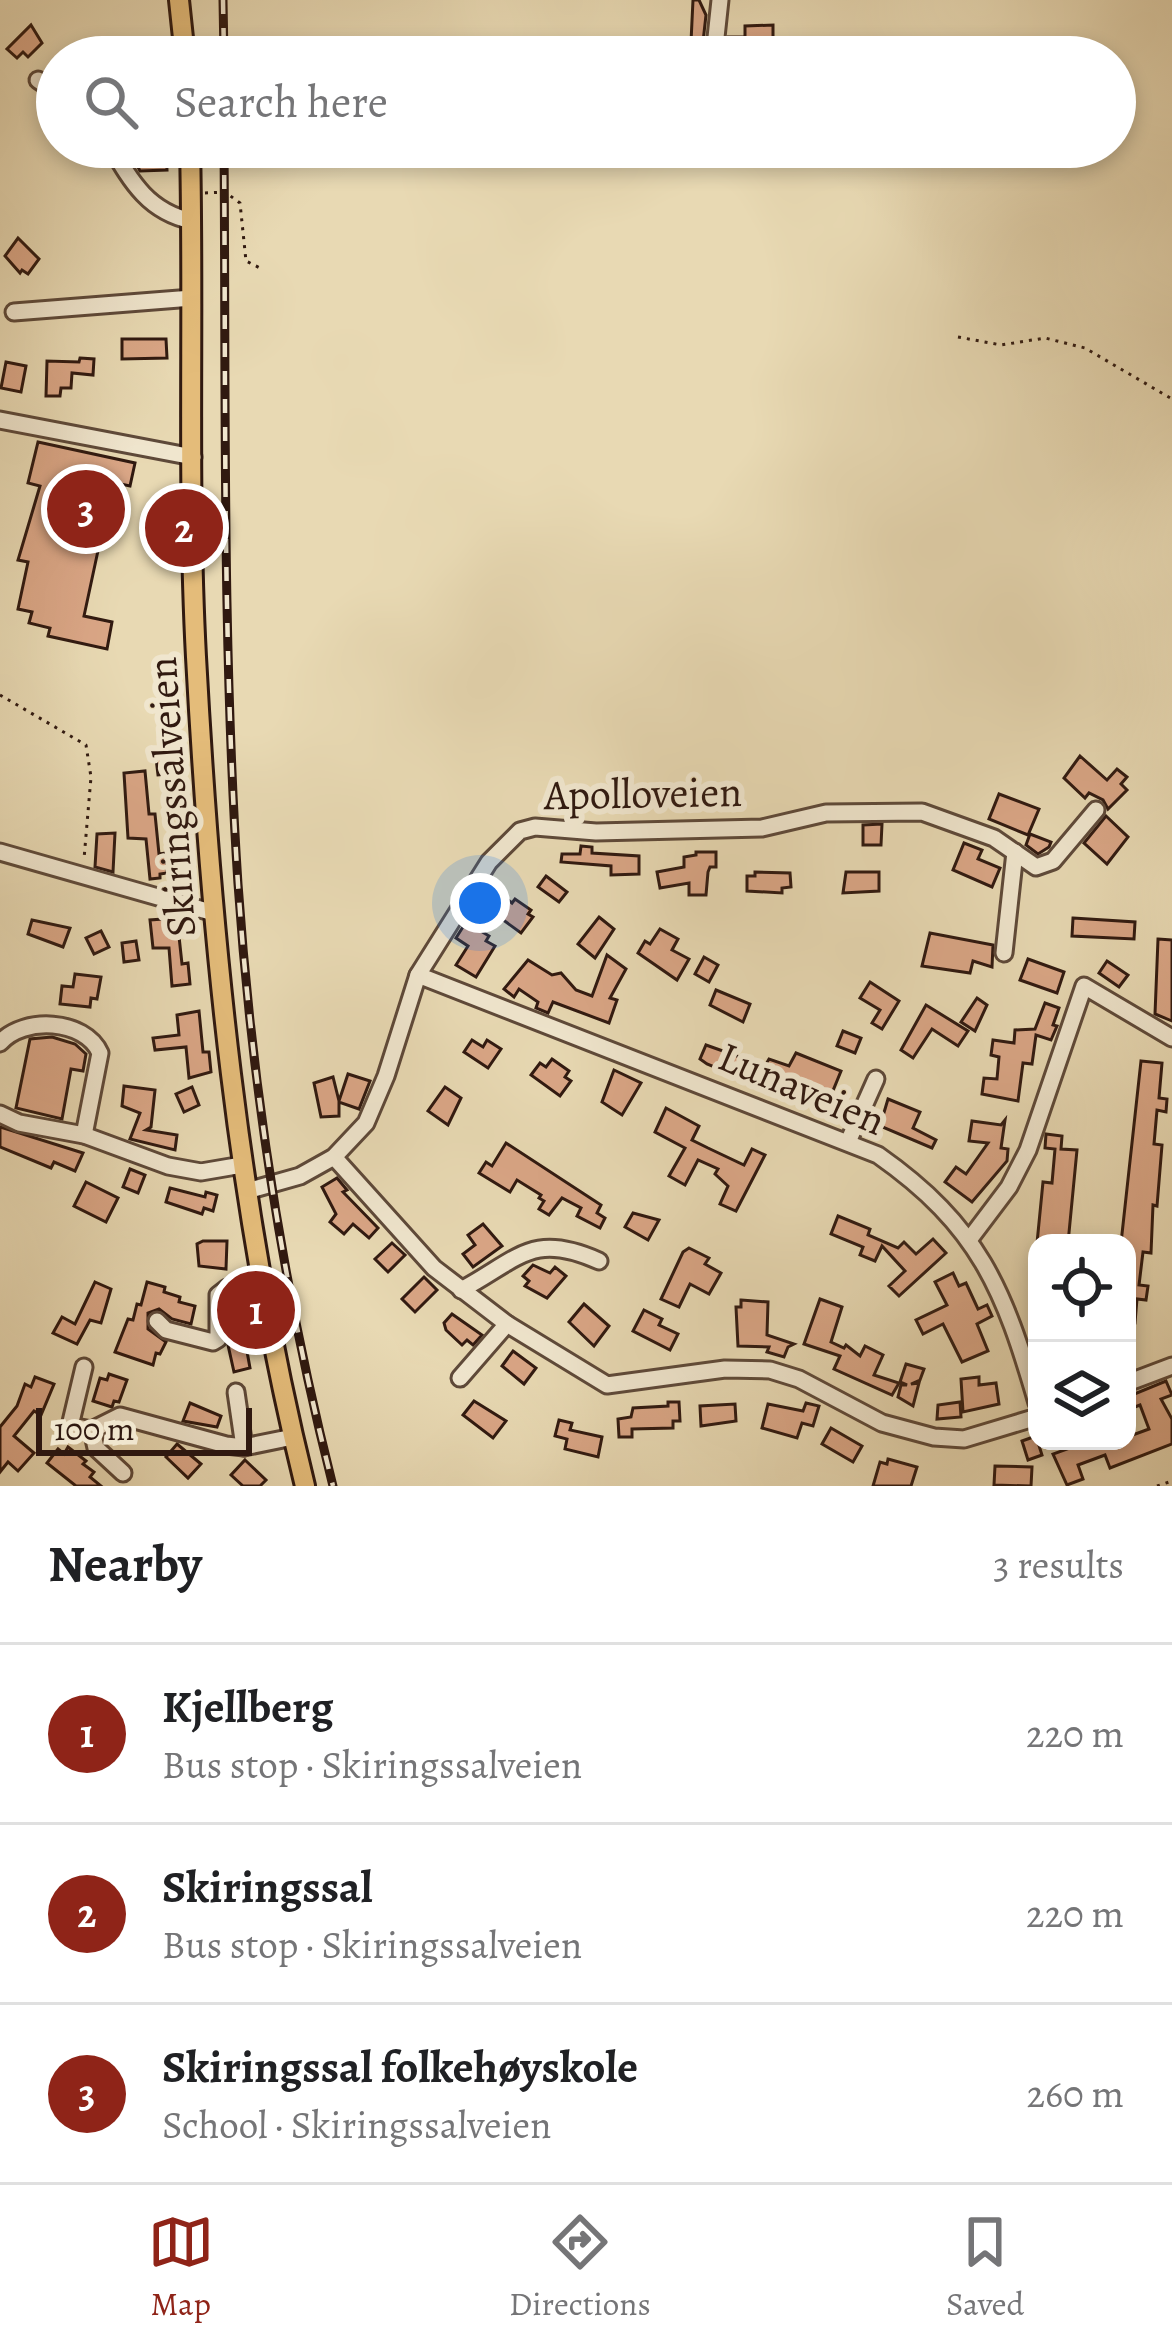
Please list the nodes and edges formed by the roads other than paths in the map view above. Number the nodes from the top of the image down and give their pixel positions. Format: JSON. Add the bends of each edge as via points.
{"nodes":[{"id":1,"x":179,"y":0,"type":"edge"},
{"id":2,"x":720,"y":0,"type":"edge"},
{"id":3,"x":183,"y":36,"type":"edge"},
{"id":4,"x":716,"y":36,"type":"edge"},
{"id":5,"x":124,"y":168,"type":"edge"},
{"id":6,"x":190,"y":168,"type":"edge"},
{"id":7,"x":191,"y":221,"type":"junction"},
{"id":8,"x":192,"y":298,"type":"junction"},
{"id":9,"x":14,"y":312,"type":"dead end"},
{"id":10,"x":0,"y":420,"type":"edge"},
{"id":11,"x":193,"y":457,"type":"junction"},
{"id":12,"x":1096,"y":810,"type":"dead end"},
{"id":13,"x":0,"y":852,"type":"edge"},
{"id":14,"x":1016,"y":852,"type":"junction"},
{"id":15,"x":214,"y":914,"type":"junction"},
{"id":16,"x":1004,"y":952,"type":"dead end"},
{"id":17,"x":418,"y":975,"type":"junction"},
{"id":18,"x":1172,"y":1038,"type":"edge"},
{"id":19,"x":0,"y":1043,"type":"edge"},
{"id":20,"x":876,"y":1079,"type":"dead end"},
{"id":21,"x":0,"y":1114,"type":"edge"},
{"id":22,"x":84,"y":1135,"type":"junction"},
{"id":23,"x":848,"y":1142,"type":"junction"},
{"id":24,"x":334,"y":1157,"type":"junction"},
{"id":25,"x":242,"y":1166,"type":"junction"},
{"id":26,"x":247,"y":1191,"type":"junction"},
{"id":27,"x":969,"y":1240,"type":"junction"},
{"id":28,"x":599,"y":1262,"type":"dead end"},
{"id":29,"x":260,"y":1282,"type":"junction"},
{"id":30,"x":461,"y":1290,"type":"junction"},
{"id":31,"x":157,"y":1321,"type":"dead end"},
{"id":32,"x":507,"y":1324,"type":"junction"},
{"id":33,"x":1172,"y":1366,"type":"edge"},
{"id":34,"x":84,"y":1367,"type":"dead end"},
{"id":35,"x":1028,"y":1376,"type":"edge"},
{"id":36,"x":460,"y":1378,"type":"dead end"},
{"id":37,"x":1136,"y":1380,"type":"edge"},
{"id":38,"x":236,"y":1392,"type":"dead end"},
{"id":39,"x":1028,"y":1421,"type":"edge"},
{"id":40,"x":92,"y":1430,"type":"junction"},
{"id":41,"x":293,"y":1437,"type":"junction"},
{"id":42,"x":244,"y":1447,"type":"junction"},
{"id":43,"x":123,"y":1473,"type":"dead end"},
{"id":44,"x":305,"y":1486,"type":"edge"}],
"edges":[{"from":1,"to":3,"type":"main road"},
{"from":2,"to":4,"type":"street"},
{"from":5,"to":7,"type":"street","via":[[141,195]]},
{"from":6,"to":7,"type":"main road","name":"Skiringssalveien"},
{"from":7,"to":8,"type":"main road","name":"Skiringssalveien"},
{"from":8,"to":9,"type":"street"},
{"from":8,"to":11,"type":"main road","name":"Skiringssalveien"},
{"from":10,"to":11,"type":"street"},
{"from":11,"to":15,"type":"main road","name":"Skiringssalveien","via":[[196,653]]},
{"from":12,"to":14,"type":"street","via":[[1045,866]]},
{"from":13,"to":15,"type":"street"},
{"from":14,"to":16,"type":"street"},
{"from":14,"to":17,"type":"street","name":"Apolloveien","via":[[922,812],[826,813],[762,828],[535,827],[489,862]]},
{"from":15,"to":25,"type":"main road","name":"Skiringssalveien"},
{"from":17,"to":23,"type":"street","name":"Lunaveien"},
{"from":17,"to":24,"type":"street","name":"Apolloveien","via":[[374,1108]]},
{"from":18,"to":27,"type":"street","via":[[1084,986],[1028,1150]]},
{"from":19,"to":22,"type":"street","via":[[23,1026],[55,1026],[95,1041],[100,1053]]},
{"from":20,"to":23,"type":"street"},
{"from":21,"to":22,"type":"street"},
{"from":22,"to":25,"type":"street","via":[[168,1166]]},
{"from":23,"to":27,"type":"street","name":"Lunaveien","via":[[910,1178]]},
{"from":24,"to":26,"type":"street","name":"Apolloveien"},
{"from":24,"to":30,"type":"street"},
{"from":25,"to":26,"type":"main road","name":"Skiringssalveien"},
{"from":26,"to":29,"type":"main road","name":"Skiringssalveien"},
{"from":27,"to":35,"type":"street","name":"Lunaveien","via":[[997,1283]]},
{"from":28,"to":30,"type":"street","via":[[544,1246]]},
{"from":29,"to":31,"type":"street","via":[[218,1294],[213,1342]]},
{"from":29,"to":41,"type":"main road","name":"Skiringssalveien"},
{"from":30,"to":32,"type":"street"},
{"from":32,"to":36,"type":"street"},
{"from":32,"to":39,"type":"street","via":[[607,1385],[770,1370],[882,1423],[934,1437],[964,1439]]},
{"from":33,"to":37,"type":"street"},
{"from":34,"to":40,"type":"street","via":[[70,1426]]},
{"from":38,"to":42,"type":"street"},
{"from":40,"to":42,"type":"street","via":[[134,1417]]},
{"from":40,"to":43,"type":"street","via":[[96,1448]]},
{"from":41,"to":42,"type":"street"},
{"from":41,"to":44,"type":"main road","name":"Skiringssalveien"}]}
